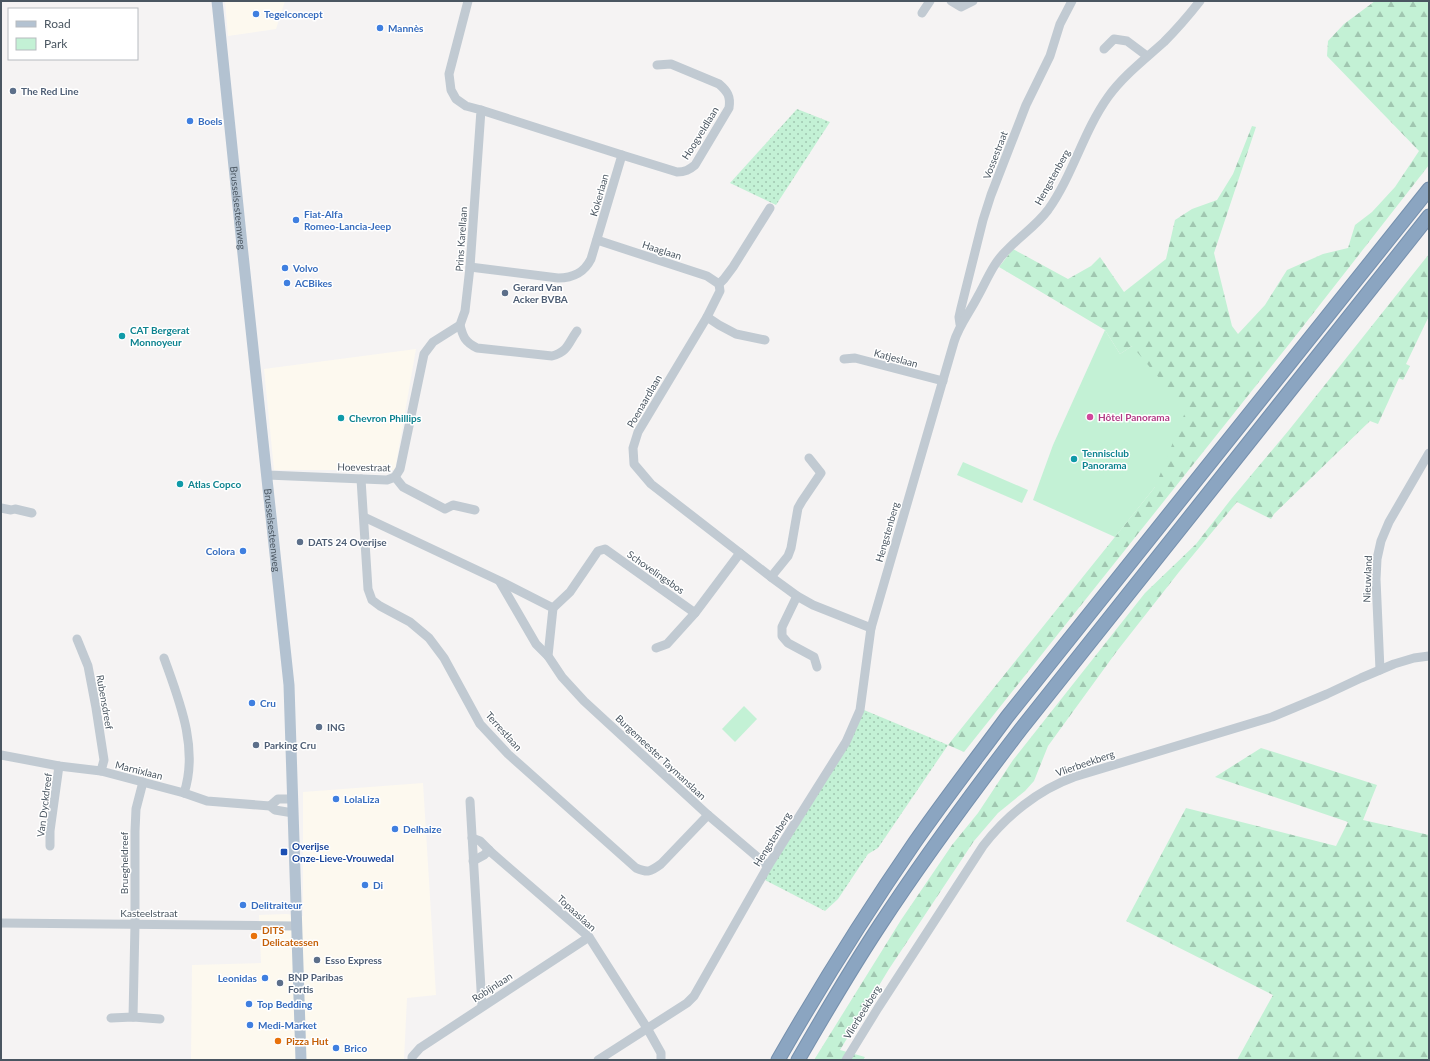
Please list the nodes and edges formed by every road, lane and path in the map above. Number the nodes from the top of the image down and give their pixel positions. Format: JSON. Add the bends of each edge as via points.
{"nodes":[{"id":1,"x":217,"y":1,"type":"edge"},
{"id":2,"x":468,"y":1,"type":"edge"},
{"id":3,"x":930,"y":1,"type":"edge"},
{"id":4,"x":951,"y":1,"type":"edge"},
{"id":5,"x":973,"y":1,"type":"edge"},
{"id":6,"x":1072,"y":1,"type":"edge"},
{"id":7,"x":1200,"y":1,"type":"edge"},
{"id":8,"x":922,"y":13,"type":"dead end"},
{"id":9,"x":1104,"y":49,"type":"dead end"},
{"id":10,"x":1148,"y":56,"type":"junction"},
{"id":11,"x":657,"y":65,"type":"dead end"},
{"id":12,"x":482,"y":110,"type":"junction"},
{"id":13,"x":622,"y":155,"type":"junction"},
{"id":14,"x":1429,"y":189,"type":"edge"},
{"id":15,"x":770,"y":208,"type":"dead end"},
{"id":16,"x":1429,"y":216,"type":"edge"},
{"id":17,"x":597,"y":240,"type":"junction"},
{"id":18,"x":470,"y":267,"type":"junction"},
{"id":19,"x":719,"y":284,"type":"junction"},
{"id":20,"x":707,"y":317,"type":"junction"},
{"id":21,"x":960,"y":324,"type":"junction"},
{"id":22,"x":460,"y":325,"type":"junction"},
{"id":23,"x":577,"y":331,"type":"dead end"},
{"id":24,"x":765,"y":340,"type":"dead end"},
{"id":25,"x":844,"y":359,"type":"dead end"},
{"id":26,"x":943,"y":381,"type":"junction"},
{"id":27,"x":1429,"y":452,"type":"edge"},
{"id":28,"x":809,"y":458,"type":"dead end"},
{"id":29,"x":1425,"y":469,"type":"edge"},
{"id":30,"x":267,"y":475,"type":"junction"},
{"id":31,"x":395,"y":477,"type":"junction"},
{"id":32,"x":361,"y":479,"type":"junction"},
{"id":33,"x":1,"y":508,"type":"edge"},
{"id":34,"x":475,"y":510,"type":"dead end"},
{"id":35,"x":32,"y":513,"type":"dead end"},
{"id":36,"x":364,"y":517,"type":"junction"},
{"id":37,"x":740,"y":553,"type":"junction"},
{"id":38,"x":771,"y":578,"type":"junction"},
{"id":39,"x":500,"y":581,"type":"junction"},
{"id":40,"x":797,"y":596,"type":"junction"},
{"id":41,"x":553,"y":608,"type":"junction"},
{"id":42,"x":694,"y":613,"type":"junction"},
{"id":43,"x":871,"y":628,"type":"junction"},
{"id":44,"x":77,"y":639,"type":"dead end"},
{"id":45,"x":656,"y":648,"type":"dead end"},
{"id":46,"x":548,"y":656,"type":"junction"},
{"id":47,"x":1429,"y":656,"type":"edge"},
{"id":48,"x":164,"y":658,"type":"dead end"},
{"id":49,"x":817,"y":667,"type":"dead end"},
{"id":50,"x":1380,"y":670,"type":"junction"},
{"id":51,"x":1,"y":755,"type":"edge"},
{"id":52,"x":59,"y":766,"type":"junction"},
{"id":53,"x":100,"y":771,"type":"junction"},
{"id":54,"x":143,"y":782,"type":"junction"},
{"id":55,"x":184,"y":793,"type":"junction"},
{"id":56,"x":293,"y":799,"type":"junction"},
{"id":57,"x":470,"y":801,"type":"dead end"},
{"id":58,"x":270,"y":806,"type":"junction"},
{"id":59,"x":293,"y":813,"type":"junction"},
{"id":60,"x":708,"y":815,"type":"junction"},
{"id":61,"x":472,"y":838,"type":"junction"},
{"id":62,"x":50,"y":846,"type":"dead end"},
{"id":63,"x":489,"y":850,"type":"junction"},
{"id":64,"x":474,"y":861,"type":"junction"},
{"id":65,"x":768,"y":866,"type":"junction"},
{"id":66,"x":1,"y":923,"type":"edge"},
{"id":67,"x":135,"y":924,"type":"junction"},
{"id":68,"x":296,"y":926,"type":"junction"},
{"id":69,"x":589,"y":937,"type":"junction"},
{"id":70,"x":482,"y":1006,"type":"junction"},
{"id":71,"x":133,"y":1017,"type":"junction"},
{"id":72,"x":111,"y":1018,"type":"dead end"},
{"id":73,"x":160,"y":1019,"type":"dead end"},
{"id":74,"x":647,"y":1028,"type":"junction"},
{"id":75,"x":301,"y":1060,"type":"edge"},
{"id":76,"x":412,"y":1060,"type":"edge"},
{"id":77,"x":598,"y":1060,"type":"edge"},
{"id":78,"x":662,"y":1060,"type":"edge"},
{"id":79,"x":778,"y":1060,"type":"edge"},
{"id":80,"x":798,"y":1060,"type":"edge"},
{"id":81,"x":846,"y":1060,"type":"edge"}],
"edges":[{"from":1,"to":30,"type":"main road","name":"Brusselsesteenweg"},
{"from":2,"to":12,"type":"street","via":[[449,74],[450,85],[456,99],[466,106]]},
{"from":3,"to":8,"type":"street"},
{"from":4,"to":5,"type":"street","via":[[961,7]]},
{"from":6,"to":21,"type":"street","name":"Vossestraat","via":[[1060,24],[1050,56],[1026,105],[991,195],[960,308]]},
{"from":7,"to":10,"type":"street","name":"Hengstenberg"},
{"from":9,"to":10,"type":"street","via":[[1114,39],[1127,41]]},
{"from":10,"to":21,"type":"street","name":"Hengstenberg","via":[[1107,98],[1049,208],[999,259]]},
{"from":11,"to":13,"type":"street","name":"Hoogveldlaan","via":[[671,64],[718,84],[729,95],[729,108],[695,165],[684,172]]},
{"from":12,"to":13,"type":"street"},
{"from":12,"to":18,"type":"street","name":"Prins Karellaan"},
{"from":13,"to":17,"type":"street","name":"Kokerlaan"},
{"from":14,"to":79,"type":"highway","via":[[955,786],[864,918],[813,998]]},
{"from":15,"to":19,"type":"street","name":"Poenaardlaan","via":[[733,267]]},
{"from":16,"to":80,"type":"highway","via":[[969,798],[879,926]]},
{"from":17,"to":18,"type":"street","name":"Kokerlaan","via":[[588,265],[578,274],[566,278]]},
{"from":17,"to":19,"type":"street","name":"Haaglaan","via":[[707,276]]},
{"from":18,"to":22,"type":"street","name":"Prins Karellaan","via":[[465,311]]},
{"from":19,"to":20,"type":"street","name":"Poenaardlaan","via":[[720,291]]},
{"from":20,"to":24,"type":"street","via":[[736,334]]},
{"from":20,"to":37,"type":"street","name":"Poenaardlaan","via":[[638,432],[633,448],[634,464],[651,484]]},
{"from":21,"to":26,"type":"street","name":"Hengstenberg"},
{"from":22,"to":23,"type":"street","via":[[468,344],[477,348],[552,356],[568,348]]},
{"from":22,"to":31,"type":"street","via":[[433,342],[424,354],[400,469]]},
{"from":25,"to":26,"type":"street","name":"Katjeslaan","via":[[855,358]]},
{"from":26,"to":43,"type":"street","name":"Hengstenberg"},
{"from":27,"to":29,"type":"street","name":"Nieuwland"},
{"from":28,"to":38,"type":"street","via":[[821,473],[798,508],[788,556]]},
{"from":29,"to":50,"type":"street","name":"Nieuwland","via":[[1389,522],[1381,541],[1377,559]]},
{"from":30,"to":32,"type":"street","name":"Hoevestraat"},
{"from":30,"to":56,"type":"main road","name":"Brusselsesteenweg","via":[[289,685]]},
{"from":31,"to":32,"type":"street","name":"Hoevestraat","via":[[387,480]]},
{"from":31,"to":34,"type":"street","name":"Hoevestraat","via":[[403,487],[445,510],[453,505]]},
{"from":32,"to":36,"type":"street","name":"Terrestlaan"},
{"from":33,"to":35,"type":"street"},
{"from":36,"to":39,"type":"street"},
{"from":36,"to":60,"type":"street","name":"Terrestlaan","via":[[368,589],[372,600],[410,622],[429,638],[444,658],[480,724],[508,754],[636,868],[644,872],[651,871]]},
{"from":37,"to":38,"type":"street","name":"Poenaardlaan"},
{"from":37,"to":42,"type":"street"},
{"from":38,"to":40,"type":"street","name":"Poenaardlaan"},
{"from":39,"to":41,"type":"street"},
{"from":39,"to":46,"type":"street","name":"Burgemeester Taymanslaan","via":[[536,644]]},
{"from":40,"to":43,"type":"street","name":"Poenaardlaan"},
{"from":40,"to":49,"type":"street","via":[[782,627],[782,636],[788,643],[814,657]]},
{"from":41,"to":42,"type":"street","name":"Schovelingsbos","via":[[570,592],[598,551],[605,549]]},
{"from":41,"to":46,"type":"street"},
{"from":42,"to":45,"type":"street","via":[[667,644]]},
{"from":43,"to":65,"type":"street","name":"Hengstenberg","via":[[860,710],[846,742]]},
{"from":44,"to":53,"type":"street","name":"Rubensdreef","via":[[88,666],[96,708],[104,760]]},
{"from":46,"to":60,"type":"street","name":"Burgemeester Taymanslaan","via":[[562,677],[584,701]]},
{"from":47,"to":50,"type":"street","name":"Vlierbeekberg","via":[[1414,658]]},
{"from":48,"to":55,"type":"street","via":[[184,714],[188,744],[188,779]]},
{"from":50,"to":81,"type":"street","name":"Vlierbeekberg","via":[[1272,717],[1074,777],[1032,800],[1000,826],[982,846]]},
{"from":51,"to":52,"type":"street","name":"Marnixlaan"},
{"from":52,"to":53,"type":"street","name":"Marnixlaan"},
{"from":52,"to":62,"type":"street","name":"Van Dyckdreef"},
{"from":53,"to":54,"type":"street","name":"Marnixlaan"},
{"from":54,"to":55,"type":"street","name":"Marnixlaan"},
{"from":54,"to":67,"type":"street","name":"Bruegheldreef","via":[[136,809]]},
{"from":55,"to":58,"type":"street","name":"Marnixlaan","via":[[207,801]]},
{"from":56,"to":58,"type":"street","name":"Marnixlaan","via":[[278,799]]},
{"from":56,"to":59,"type":"main road","name":"Brusselsesteenweg"},
{"from":57,"to":61,"type":"street"},
{"from":58,"to":59,"type":"street","name":"Marnixlaan","via":[[275,810]]},
{"from":59,"to":68,"type":"main road","name":"Brusselsesteenweg"},
{"from":60,"to":65,"type":"street","name":"Burgemeester Taymanslaan"},
{"from":61,"to":63,"type":"street","name":"Topaaslaan","via":[[480,841]]},
{"from":61,"to":64,"type":"street"},
{"from":63,"to":64,"type":"street"},
{"from":63,"to":69,"type":"street","name":"Topaaslaan"},
{"from":64,"to":70,"type":"street"},
{"from":65,"to":74,"type":"street","name":"Hengstenberg","via":[[694,996]]},
{"from":66,"to":67,"type":"street","name":"Kasteelstraat"},
{"from":67,"to":68,"type":"street","name":"Kasteelstraat"},
{"from":67,"to":71,"type":"street","name":"Bruegheldreef"},
{"from":68,"to":75,"type":"main road","name":"Brusselsesteenweg"},
{"from":69,"to":70,"type":"street","name":"Robijnlaan"},
{"from":69,"to":74,"type":"street","name":"Topaaslaan"},
{"from":70,"to":76,"type":"street","name":"Robijnlaan","via":[[420,1048]]},
{"from":71,"to":72,"type":"street"},
{"from":71,"to":73,"type":"street"},
{"from":74,"to":77,"type":"street","name":"Hengstenberg"},
{"from":74,"to":78,"type":"street","name":"Topaaslaan","via":[[661,1053]]}]}
